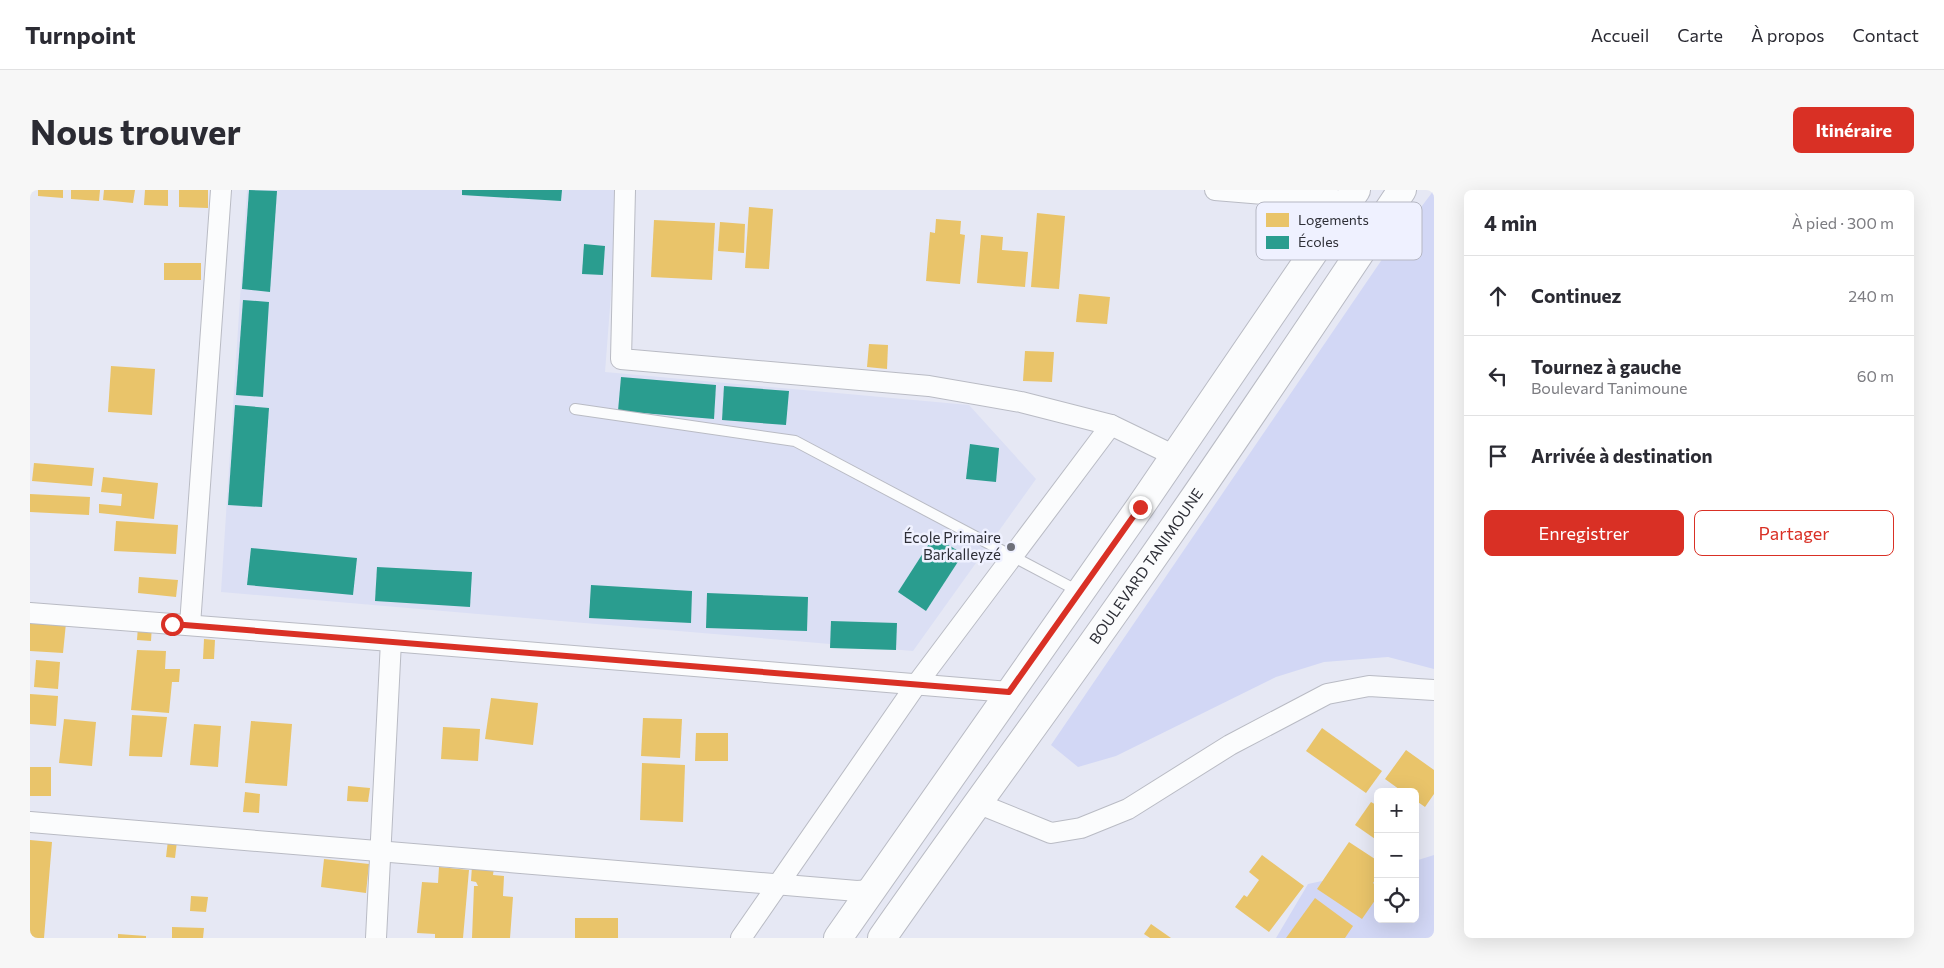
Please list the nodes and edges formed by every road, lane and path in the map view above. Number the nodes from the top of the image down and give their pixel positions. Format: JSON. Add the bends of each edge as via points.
{"nodes":[{"id":1,"x":222,"y":190,"type":"edge"},
{"id":2,"x":625,"y":190,"type":"edge"},
{"id":3,"x":1215,"y":190,"type":"edge"},
{"id":4,"x":1402,"y":190,"type":"edge"},
{"id":5,"x":1352,"y":196,"type":"edge"},
{"id":6,"x":1394,"y":202,"type":"edge"},
{"id":7,"x":1308,"y":260,"type":"edge"},
{"id":8,"x":1355,"y":260,"type":"edge"},
{"id":9,"x":575,"y":408,"type":"dead end"},
{"id":10,"x":1111,"y":424,"type":"junction"},
{"id":11,"x":1175,"y":456,"type":"junction"},
{"id":12,"x":1012,"y":556,"type":"junction"},
{"id":13,"x":1081,"y":592,"type":"junction"},
{"id":14,"x":30,"y":613,"type":"edge"},
{"id":15,"x":190,"y":625,"type":"junction"},
{"id":16,"x":392,"y":641,"type":"junction"},
{"id":17,"x":916,"y":686,"type":"junction"},
{"id":18,"x":1434,"y":690,"type":"edge"},
{"id":19,"x":1009,"y":692,"type":"junction"},
{"id":20,"x":977,"y":803,"type":"junction"},
{"id":21,"x":30,"y":822,"type":"edge"},
{"id":22,"x":380,"y":850,"type":"junction"},
{"id":23,"x":780,"y":884,"type":"junction"},
{"id":24,"x":870,"y":890,"type":"junction"},
{"id":25,"x":376,"y":938,"type":"edge"},
{"id":26,"x":741,"y":938,"type":"edge"},
{"id":27,"x":838,"y":938,"type":"edge"},
{"id":28,"x":882,"y":938,"type":"edge"}],
"edges":[{"from":1,"to":15,"type":"street"},
{"from":2,"to":10,"type":"street","via":[[620,359],[929,386],[1021,402]]},
{"from":3,"to":5,"type":"street"},
{"from":4,"to":6,"type":"main road","name":"BOULEVARD TANIMOUNE"},
{"from":7,"to":11,"type":"main road"},
{"from":8,"to":20,"type":"main road","name":"BOULEVARD TANIMOUNE","via":[[1195,498]]},
{"from":9,"to":12,"type":"lane","via":[[795,441]]},
{"from":10,"to":11,"type":"street"},
{"from":10,"to":12,"type":"street"},
{"from":11,"to":13,"type":"main road"},
{"from":12,"to":13,"type":"lane"},
{"from":12,"to":17,"type":"street"},
{"from":13,"to":19,"type":"main road"},
{"from":14,"to":15,"type":"street"},
{"from":15,"to":16,"type":"street"},
{"from":16,"to":17,"type":"street"},
{"from":16,"to":22,"type":"street"},
{"from":17,"to":19,"type":"street"},
{"from":17,"to":23,"type":"street"},
{"from":18,"to":20,"type":"street","via":[[1369,686],[1327,694],[1230,745],[1128,809],[1081,828],[1051,833]]},
{"from":19,"to":24,"type":"main road"},
{"from":20,"to":28,"type":"main road","name":"BOULEVARD TANIMOUNE"},
{"from":21,"to":22,"type":"street"},
{"from":22,"to":23,"type":"street"},
{"from":22,"to":25,"type":"street"},
{"from":23,"to":24,"type":"street"},
{"from":23,"to":26,"type":"street"},
{"from":24,"to":27,"type":"main road"}]}
